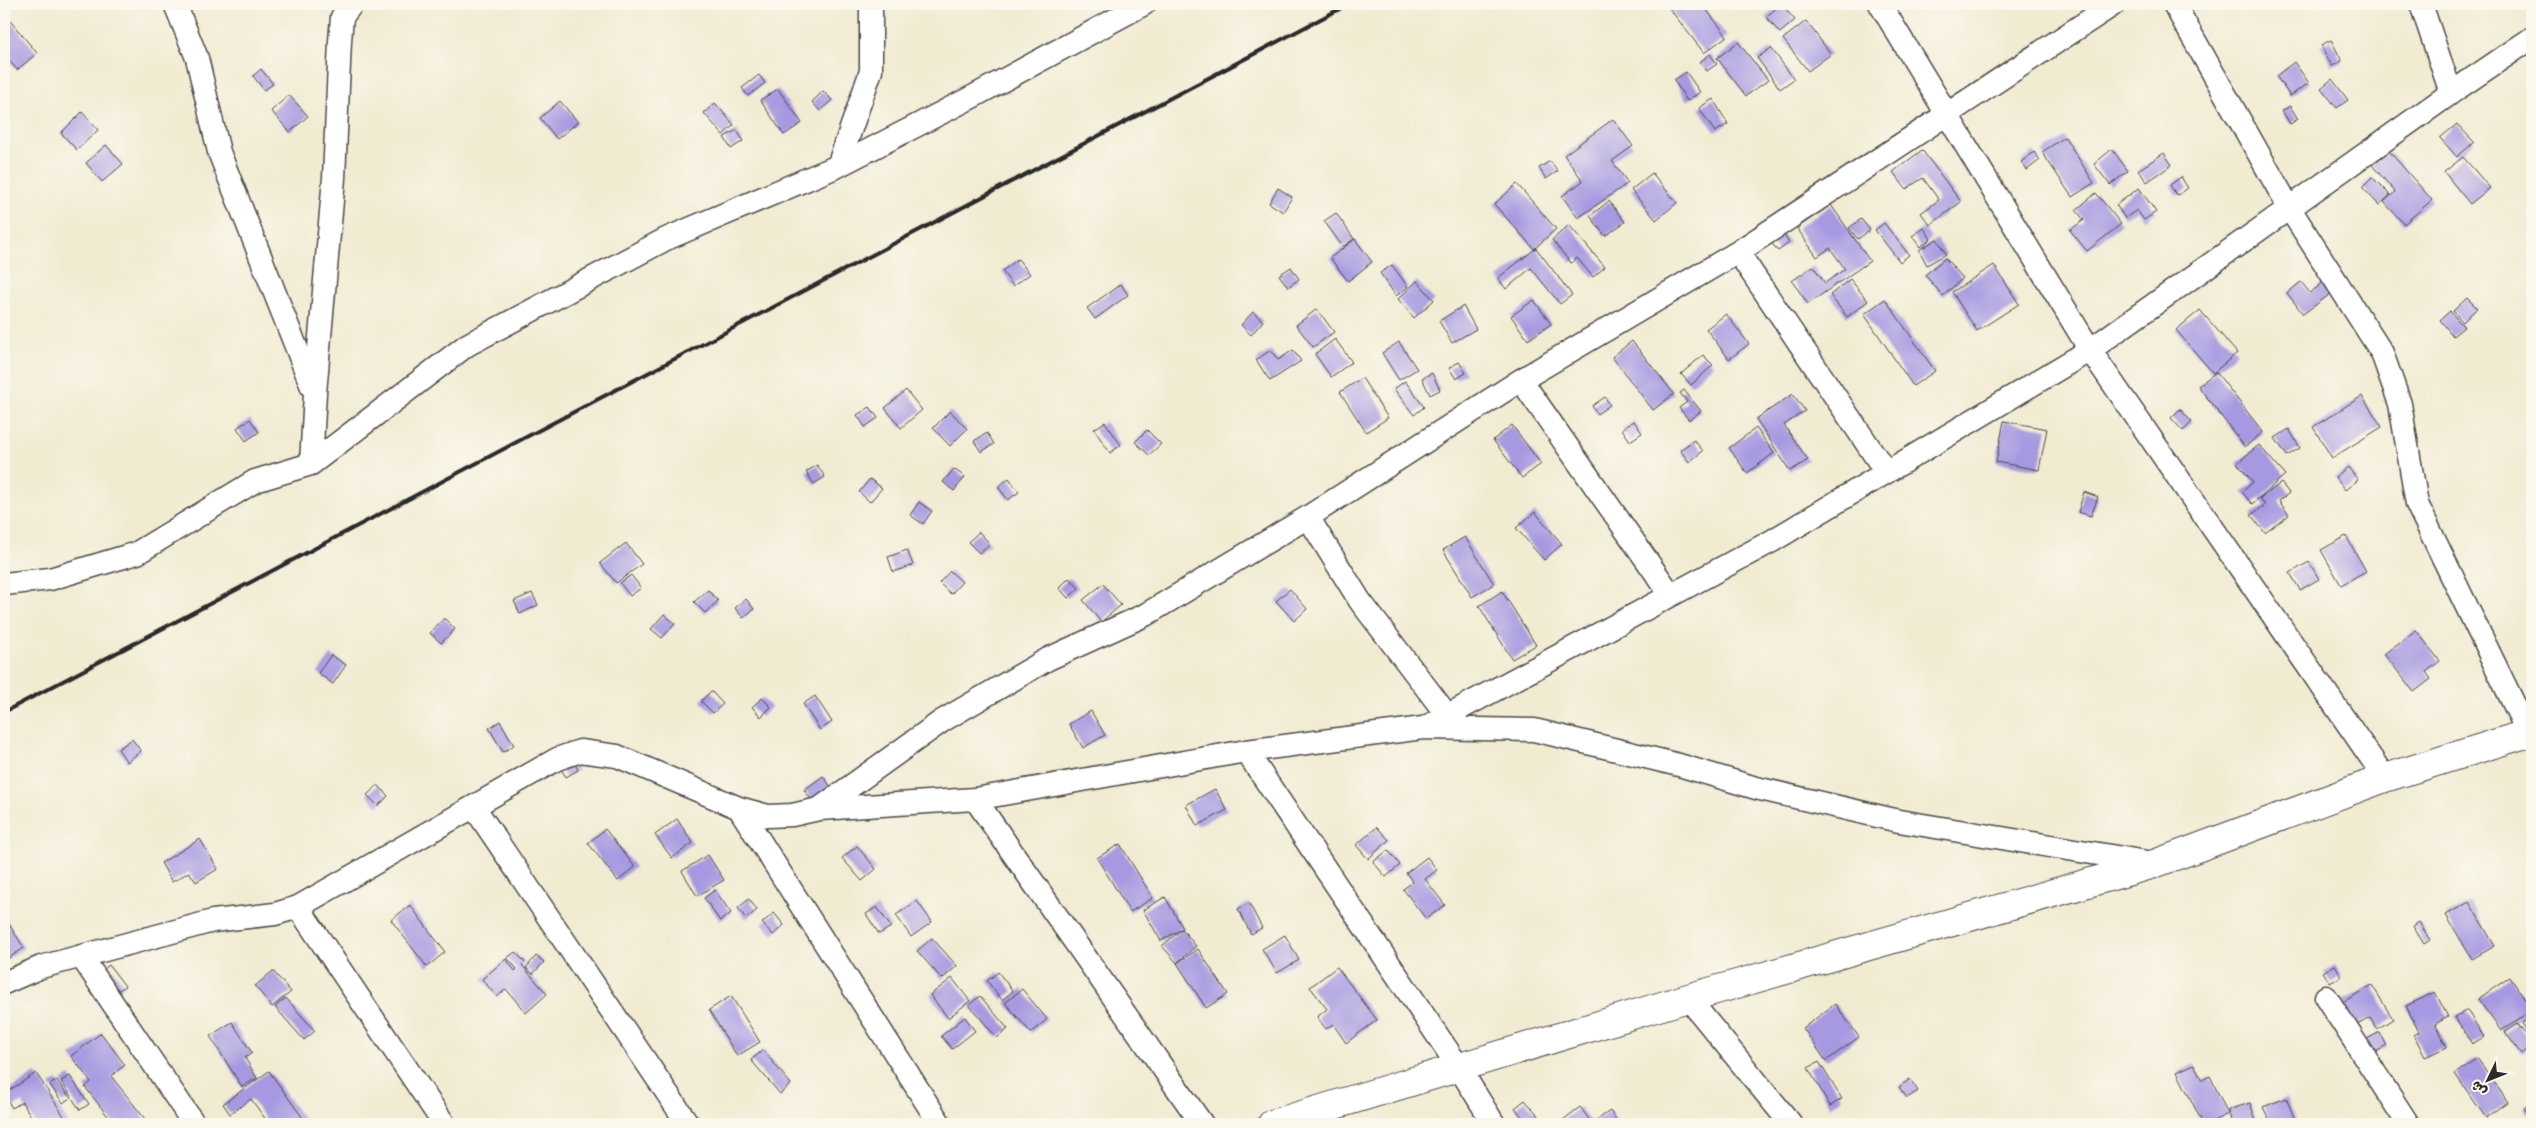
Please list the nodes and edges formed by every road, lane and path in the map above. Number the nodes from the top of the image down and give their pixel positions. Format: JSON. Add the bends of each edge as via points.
{"nodes":[{"id":1,"x":175,"y":4,"type":"edge"},
{"id":2,"x":352,"y":4,"type":"edge"},
{"id":3,"x":871,"y":4,"type":"edge"},
{"id":4,"x":1144,"y":4,"type":"edge"},
{"id":5,"x":1880,"y":4,"type":"edge"},
{"id":6,"x":2114,"y":4,"type":"edge"},
{"id":7,"x":2174,"y":4,"type":"edge"},
{"id":8,"x":2421,"y":4,"type":"edge"},
{"id":9,"x":2532,"y":38,"type":"edge"},
{"id":10,"x":2450,"y":93,"type":"junction"},
{"id":11,"x":1945,"y":114,"type":"junction"},
{"id":12,"x":838,"y":166,"type":"junction"},
{"id":13,"x":2290,"y":209,"type":"junction"},
{"id":14,"x":1738,"y":252,"type":"junction"},
{"id":15,"x":2090,"y":350,"type":"junction"},
{"id":16,"x":1521,"y":380,"type":"junction"},
{"id":17,"x":315,"y":393,"type":"junction"},
{"id":18,"x":311,"y":464,"type":"junction"},
{"id":19,"x":1886,"y":472,"type":"junction"},
{"id":20,"x":1308,"y":517,"type":"junction"},
{"id":21,"x":4,"y":584,"type":"edge"},
{"id":22,"x":1671,"y":595,"type":"junction"},
{"id":23,"x":1448,"y":715,"type":"junction"},
{"id":24,"x":1423,"y":728,"type":"junction"},
{"id":25,"x":2530,"y":733,"type":"edge"},
{"id":26,"x":1246,"y":752,"type":"junction"},
{"id":27,"x":2385,"y":778,"type":"junction"},
{"id":28,"x":975,"y":798,"type":"junction"},
{"id":29,"x":474,"y":807,"type":"junction"},
{"id":30,"x":739,"y":808,"type":"junction"},
{"id":31,"x":819,"y":809,"type":"junction"},
{"id":32,"x":2154,"y":864,"type":"junction"},
{"id":33,"x":298,"y":907,"type":"junction"},
{"id":34,"x":81,"y":956,"type":"junction"},
{"id":35,"x":4,"y":983,"type":"edge"},
{"id":36,"x":2326,"y":997,"type":"dead end"},
{"id":37,"x":1688,"y":998,"type":"junction"},
{"id":38,"x":1458,"y":1066,"type":"junction"},
{"id":39,"x":194,"y":1124,"type":"edge"},
{"id":40,"x":444,"y":1124,"type":"edge"},
{"id":41,"x":688,"y":1124,"type":"edge"},
{"id":42,"x":940,"y":1124,"type":"edge"},
{"id":43,"x":1202,"y":1124,"type":"edge"},
{"id":44,"x":1272,"y":1124,"type":"edge"},
{"id":45,"x":1494,"y":1124,"type":"edge"},
{"id":46,"x":1791,"y":1124,"type":"edge"},
{"id":47,"x":2408,"y":1124,"type":"edge"}],
"edges":[{"from":1,"to":17,"type":"street","via":[[197,58],[220,152]]},
{"from":2,"to":17,"type":"street","via":[[342,17],[334,178]]},
{"from":3,"to":12,"type":"street","via":[[871,71]]},
{"from":4,"to":12,"type":"street"},
{"from":5,"to":11,"type":"street"},
{"from":6,"to":11,"type":"street"},
{"from":7,"to":13,"type":"street"},
{"from":8,"to":10,"type":"street"},
{"from":9,"to":10,"type":"street"},
{"from":10,"to":13,"type":"street"},
{"from":11,"to":14,"type":"street"},
{"from":11,"to":15,"type":"street"},
{"from":12,"to":18,"type":"street","via":[[666,240],[467,344]]},
{"from":13,"to":15,"type":"street"},
{"from":13,"to":25,"type":"street","via":[[2382,353],[2400,404],[2417,504]]},
{"from":14,"to":16,"type":"street"},
{"from":14,"to":19,"type":"street"},
{"from":15,"to":19,"type":"street"},
{"from":15,"to":27,"type":"street"},
{"from":16,"to":20,"type":"street"},
{"from":16,"to":22,"type":"street"},
{"from":17,"to":18,"type":"street"},
{"from":18,"to":21,"type":"street","via":[[254,481],[137,553],[50,579]]},
{"from":19,"to":22,"type":"street","via":[[1772,541]]},
{"from":20,"to":23,"type":"street","via":[[1360,601]]},
{"from":20,"to":31,"type":"street","via":[[1144,615],[1048,659],[942,721]]},
{"from":22,"to":23,"type":"street"},
{"from":23,"to":24,"type":"street"},
{"from":24,"to":26,"type":"street"},
{"from":24,"to":32,"type":"street","via":[[1534,730],[1679,765],[1756,788],[1899,821]]},
{"from":25,"to":27,"type":"main road"},
{"from":26,"to":28,"type":"street"},
{"from":26,"to":38,"type":"street"},
{"from":27,"to":32,"type":"main road"},
{"from":28,"to":31,"type":"street"},
{"from":28,"to":43,"type":"street"},
{"from":29,"to":30,"type":"street","via":[[557,759],[580,751],[617,756]]},
{"from":29,"to":33,"type":"street"},
{"from":29,"to":41,"type":"street"},
{"from":30,"to":31,"type":"street","via":[[768,816]]},
{"from":30,"to":42,"type":"street"},
{"from":32,"to":37,"type":"main road"},
{"from":33,"to":34,"type":"street","via":[[275,914],[213,921]]},
{"from":33,"to":40,"type":"street"},
{"from":34,"to":35,"type":"street","via":[[41,966]]},
{"from":34,"to":39,"type":"street"},
{"from":36,"to":47,"type":"street"},
{"from":37,"to":38,"type":"main road"},
{"from":37,"to":46,"type":"street"},
{"from":38,"to":44,"type":"main road"},
{"from":38,"to":45,"type":"street"}]}
